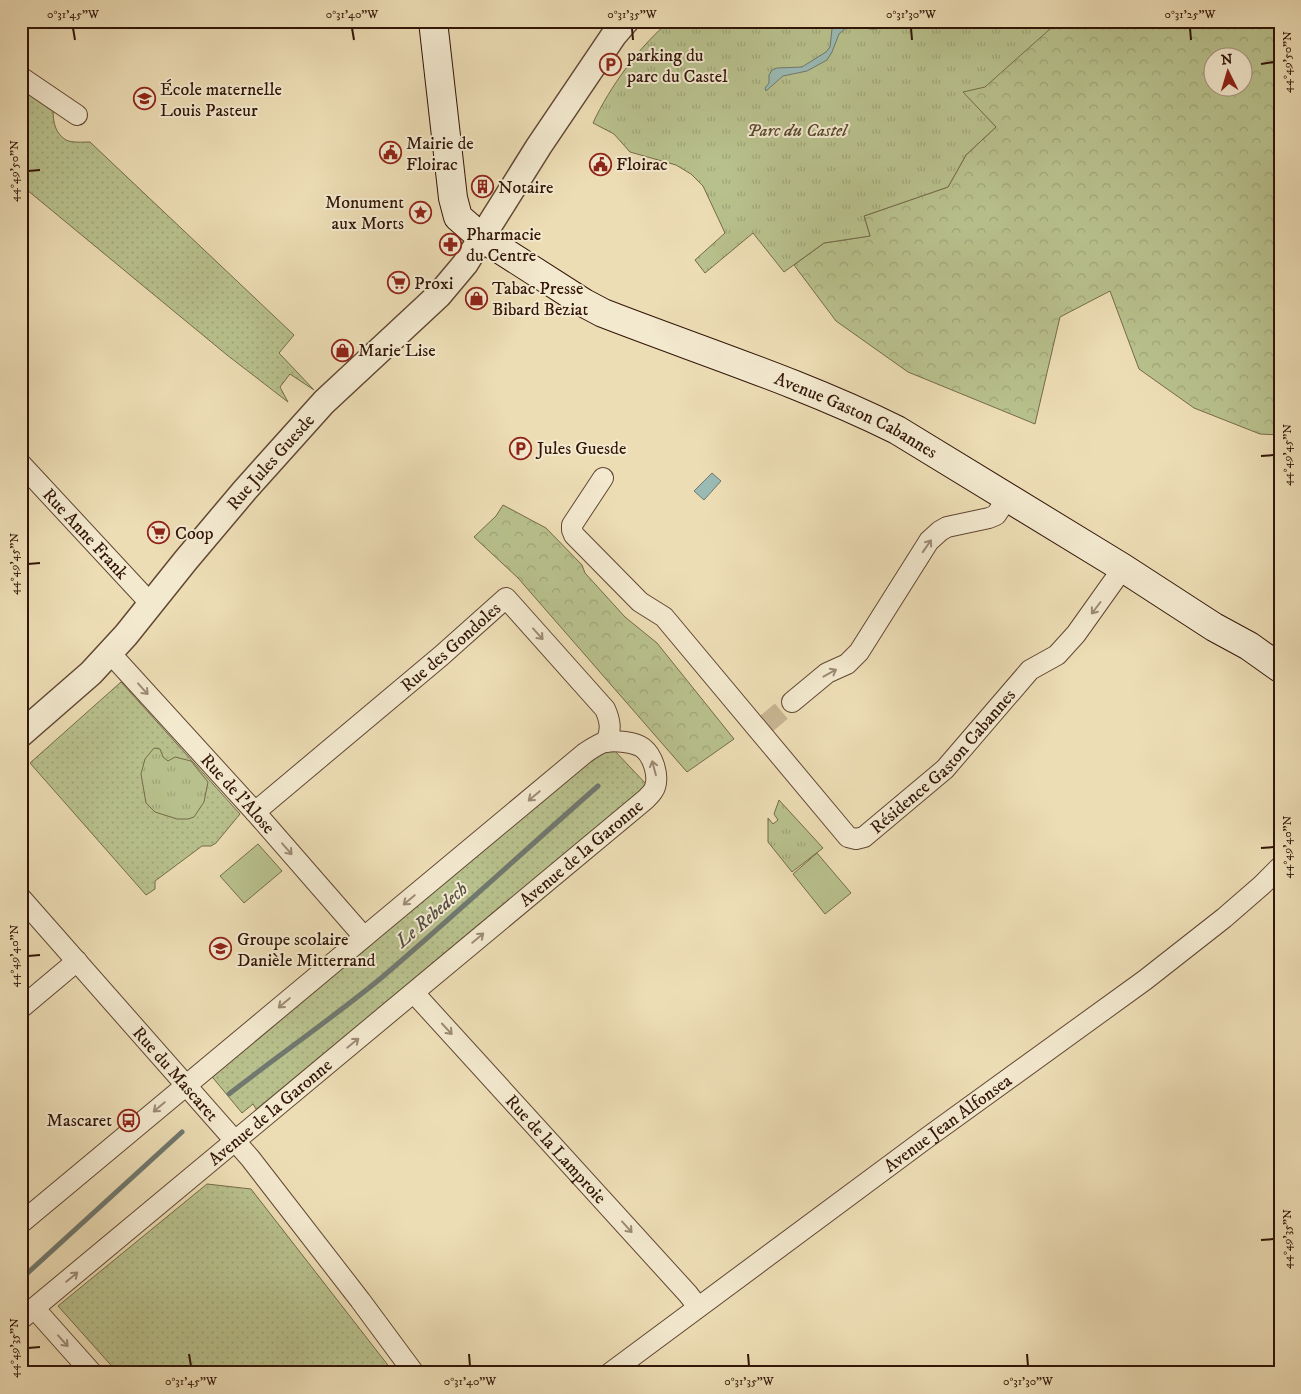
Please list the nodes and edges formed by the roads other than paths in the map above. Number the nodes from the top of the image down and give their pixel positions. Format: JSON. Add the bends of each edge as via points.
{"nodes":[{"id":1,"x":433,"y":21,"type":"edge"},
{"id":2,"x":626,"y":21,"type":"edge"},
{"id":3,"x":21,"y":77,"type":"edge"},
{"id":4,"x":77,"y":115,"type":"dead end"},
{"id":5,"x":482,"y":237,"type":"junction"},
{"id":6,"x":21,"y":464,"type":"edge"},
{"id":7,"x":603,"y":478,"type":"dead end"},
{"id":8,"x":1008,"y":497,"type":"junction"},
{"id":9,"x":1124,"y":568,"type":"junction"},
{"id":10,"x":151,"y":604,"type":"junction"},
{"id":11,"x":1214,"y":627,"type":"junction"},
{"id":12,"x":110,"y":653,"type":"junction"},
{"id":13,"x":1280,"y":668,"type":"edge"},
{"id":14,"x":1280,"y":682,"type":"edge"},
{"id":15,"x":792,"y":702,"type":"tunnel mouth"},
{"id":16,"x":21,"y":734,"type":"edge"},
{"id":17,"x":606,"y":742,"type":"junction"},
{"id":18,"x":255,"y":812,"type":"junction"},
{"id":19,"x":1280,"y":867,"type":"edge"},
{"id":20,"x":21,"y":898,"type":"edge"},
{"id":21,"x":364,"y":937,"type":"junction"},
{"id":22,"x":77,"y":961,"type":"junction"},
{"id":23,"x":414,"y":993,"type":"junction"},
{"id":24,"x":21,"y":1008,"type":"edge"},
{"id":25,"x":186,"y":1084,"type":"junction"},
{"id":26,"x":236,"y":1142,"type":"junction"},
{"id":27,"x":21,"y":1222,"type":"edge"},
{"id":28,"x":698,"y":1307,"type":"junction"},
{"id":29,"x":28,"y":1314,"type":"edge"},
{"id":30,"x":92,"y":1373,"type":"edge"},
{"id":31,"x":414,"y":1373,"type":"edge"},
{"id":32,"x":610,"y":1373,"type":"edge"}],
"edges":[{"from":1,"to":5,"type":"main road","name":"Avenue Gaston Cabannes","via":[[454,204],[458,217]]},
{"from":2,"to":5,"type":"street","name":"Rue Jules Guesde","via":[[539,146]]},
{"from":3,"to":4,"type":"street"},
{"from":5,"to":8,"type":"main road","name":"Avenue Gaston Cabannes","via":[[603,313],[732,360],[867,415]]},
{"from":5,"to":10,"type":"street","name":"Rue Jules Guesde","via":[[439,295],[324,402],[240,496]]},
{"from":6,"to":10,"type":"street","name":"Rue Anne Frank"},
{"from":9,"to":7,"type":"street","name":"Résidence Gaston Cabannes","one_way":true,"via":[[1063,648],[1030,670],[945,769],[864,837],[856,839],[848,837],[763,727],[664,617],[640,602],[574,535],[572,525]]},
{"from":8,"to":9,"type":"main road","name":"Avenue Gaston Cabannes"},
{"from":15,"to":8,"type":"street","one_way":true,"via":[[859,652],[929,541],[947,527],[996,515]]},
{"from":9,"to":11,"type":"main road","name":"Avenue Gaston Cabannes"},
{"from":10,"to":12,"type":"street","name":"Rue Jules Guesde"},
{"from":11,"to":13,"type":"main road","name":"Avenue Gaston Cabannes"},
{"from":11,"to":14,"type":"main road","name":"Avenue Gaston Cabannes","via":[[1242,654]]},
{"from":12,"to":16,"type":"street","name":"Rue Jules Guesde"},
{"from":12,"to":18,"type":"street","name":"Rue de l'Alose","one_way":true},
{"from":18,"to":17,"type":"street","name":"Rue des Gondoles","one_way":true,"via":[[506,598],[605,709],[610,720]]},
{"from":17,"to":21,"type":"street","one_way":true,"via":[[585,753]]},
{"from":23,"to":17,"type":"street","name":"Avenue de la Garonne","one_way":true,"via":[[635,809],[655,788],[655,769],[643,748]]},
{"from":18,"to":21,"type":"street","name":"Rue de l'Alose","one_way":true},
{"from":19,"to":28,"type":"street","name":"Avenue Jean Alfonsea","via":[[1145,980]]},
{"from":20,"to":22,"type":"street","name":"Rue du Mascaret"},
{"from":21,"to":25,"type":"street","one_way":true},
{"from":22,"to":24,"type":"street"},
{"from":22,"to":25,"type":"street","name":"Rue du Mascaret"},
{"from":26,"to":23,"type":"street","name":"Avenue de la Garonne","one_way":true},
{"from":23,"to":28,"type":"street","name":"Rue de la Lamproie","one_way":true},
{"from":25,"to":26,"type":"street","name":"Rue du Mascaret"},
{"from":25,"to":27,"type":"street","one_way":true},
{"from":29,"to":26,"type":"street","name":"Avenue de la Garonne","one_way":true},
{"from":26,"to":31,"type":"street","name":"Rue du Mascaret"},
{"from":28,"to":32,"type":"street","name":"Avenue Jean Alfonsea"},
{"from":29,"to":30,"type":"street","one_way":true}]}
